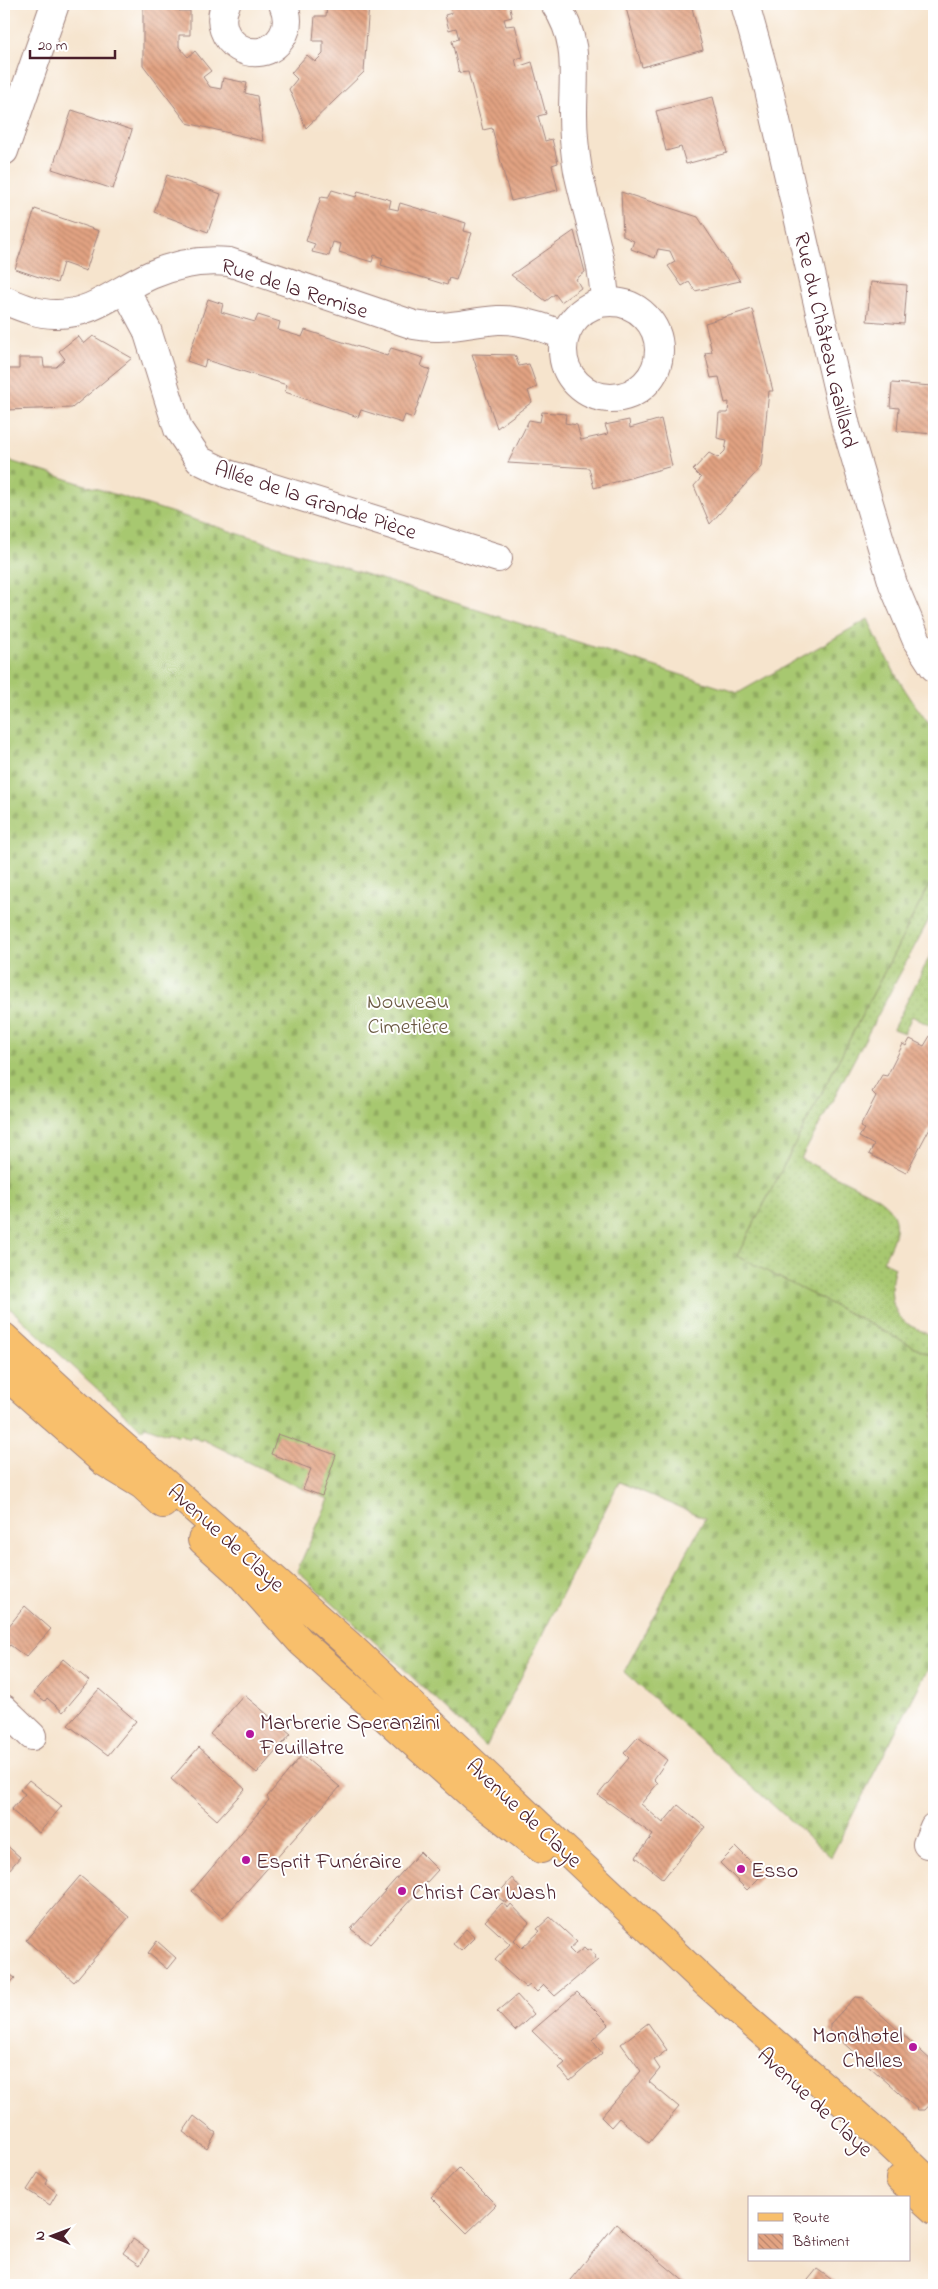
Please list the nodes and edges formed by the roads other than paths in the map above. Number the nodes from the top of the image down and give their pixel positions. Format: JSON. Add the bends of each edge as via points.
{"nodes":[{"id":1,"x":55,"y":4,"type":"edge"},
{"id":2,"x":226,"y":4,"type":"edge"},
{"id":3,"x":283,"y":4,"type":"edge"},
{"id":4,"x":555,"y":4,"type":"edge"},
{"id":5,"x":745,"y":4,"type":"edge"},
{"id":6,"x":4,"y":151,"type":"edge"},
{"id":7,"x":125,"y":289,"type":"junction"},
{"id":8,"x":4,"y":300,"type":"edge"},
{"id":9,"x":605,"y":302,"type":"junction"},
{"id":10,"x":565,"y":336,"type":"junction"},
{"id":11,"x":498,"y":558,"type":"dead end"},
{"id":12,"x":934,"y":667,"type":"edge"},
{"id":13,"x":4,"y":1337,"type":"edge"},
{"id":14,"x":4,"y":1374,"type":"edge"},
{"id":15,"x":372,"y":1704,"type":"junction"},
{"id":16,"x":4,"y":1709,"type":"edge"},
{"id":17,"x":32,"y":1736,"type":"dead end"},
{"id":18,"x":507,"y":1795,"type":"junction"},
{"id":19,"x":934,"y":2186,"type":"edge"},
{"id":20,"x":934,"y":2210,"type":"edge"}],
"edges":[{"from":1,"to":6,"type":"street"},
{"from":2,"to":3,"type":"street","via":[[221,21],[229,41],[238,48],[254,52],[270,49],[279,42],[288,22]]},
{"from":4,"to":9,"type":"street","via":[[568,29],[574,56],[574,142],[604,278]]},
{"from":5,"to":12,"type":"street","name":"Rue du Château Gaillard","via":[[771,99],[846,426],[893,584],[917,641]]},
{"from":7,"to":8,"type":"street","name":"Rue de la Remise","via":[[90,308],[58,314],[32,311]]},
{"from":7,"to":10,"type":"street","name":"Rue de la Remise","via":[[176,265],[211,260],[229,262],[414,325],[451,328],[500,320],[541,325]]},
{"from":7,"to":11,"type":"street","name":"Allée de la Grande Pièce","via":[[147,330],[178,429],[199,460],[228,474]]},
{"from":9,"to":10,"type":"street","via":[[580,313]]},
{"from":9,"to":10,"type":"street","via":[[622,302],[649,319],[657,334],[660,350],[657,366],[649,381],[620,397],[604,398],[589,392],[566,368]]},
{"from":13,"to":18,"type":"main road","name":"Avenue de Claye","via":[[348,1644]]},
{"from":14,"to":15,"type":"main road","name":"Avenue de Claye","via":[[104,1462],[142,1485],[240,1574],[301,1642]]},
{"from":15,"to":18,"type":"street","via":[[397,1713],[490,1797],[504,1799]]},
{"from":15,"to":20,"type":"main road","name":"Avenue de Claye","via":[[475,1798],[552,1858]]},
{"from":16,"to":17,"type":"street"},
{"from":18,"to":19,"type":"main road","name":"Avenue de Claye","via":[[707,1984]]}]}
